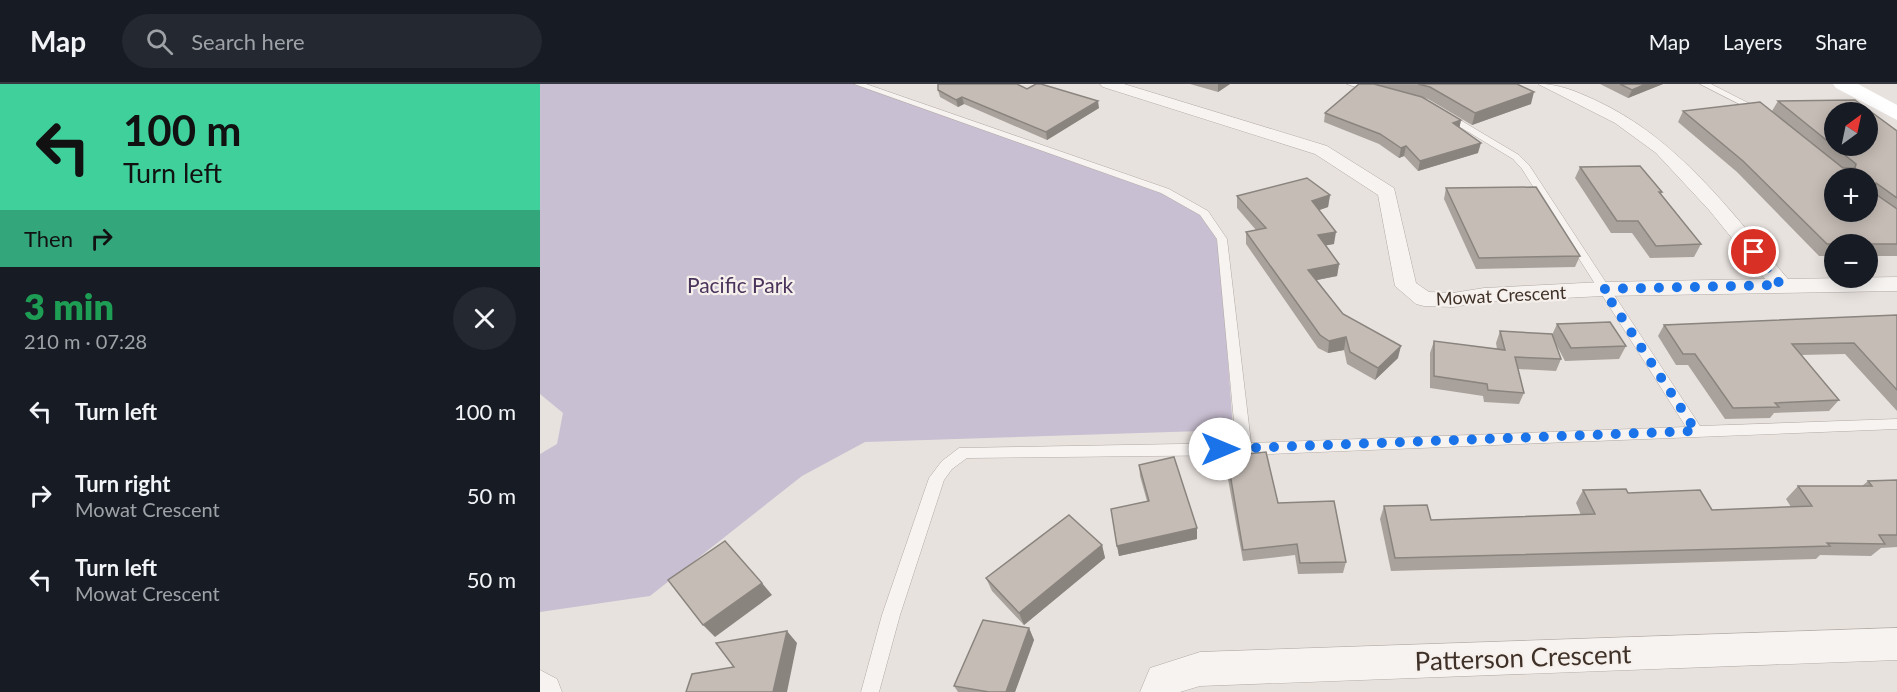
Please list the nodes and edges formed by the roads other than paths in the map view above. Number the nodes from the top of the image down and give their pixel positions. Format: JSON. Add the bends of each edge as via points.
{"nodes":[{"id":1,"x":858,"y":84,"type":"edge"},
{"id":2,"x":1108,"y":84,"type":"edge"},
{"id":3,"x":1351,"y":84,"type":"edge"},
{"id":4,"x":1546,"y":84,"type":"edge"},
{"id":5,"x":1704,"y":84,"type":"edge"},
{"id":6,"x":1843,"y":84,"type":"edge"},
{"id":7,"x":1881,"y":84,"type":"edge"},
{"id":8,"x":1382,"y":92,"type":"edge"},
{"id":9,"x":1897,"y":92,"type":"edge"},
{"id":10,"x":1432,"y":107,"type":"edge"},
{"id":11,"x":1897,"y":114,"type":"edge"},
{"id":12,"x":1774,"y":122,"type":"edge"},
{"id":13,"x":1897,"y":284,"type":"edge"},
{"id":14,"x":1781,"y":285,"type":"junction"},
{"id":15,"x":1603,"y":289,"type":"junction"},
{"id":16,"x":1897,"y":424,"type":"edge"},
{"id":17,"x":1696,"y":431,"type":"junction"},
{"id":18,"x":1244,"y":449,"type":"junction"},
{"id":19,"x":1897,"y":644,"type":"edge"},
{"id":20,"x":540,"y":688,"type":"edge"},
{"id":21,"x":544,"y":692,"type":"edge"},
{"id":22,"x":870,"y":692,"type":"edge"},
{"id":23,"x":1158,"y":692,"type":"edge"}],
"edges":[{"from":1,"to":18,"type":"lane","via":[[1165,190],[1204,213],[1222,239]]},
{"from":2,"to":15,"type":"street","name":"Mowat Crescent","via":[[1321,150],[1387,192],[1406,286],[1424,299]]},
{"from":3,"to":8,"type":"lane"},
{"from":4,"to":14,"type":"street","via":[[1644,135],[1702,193]]},
{"from":5,"to":12,"type":"lane","via":[[1757,108]]},
{"from":6,"to":11,"type":"street"},
{"from":7,"to":9,"type":"street"},
{"from":10,"to":15,"type":"lane","via":[[1516,157],[1526,167]]},
{"from":13,"to":14,"type":"street","name":"Mowat Crescent"},
{"from":14,"to":15,"type":"street","name":"Mowat Crescent"},
{"from":15,"to":17,"type":"lane"},
{"from":16,"to":17,"type":"lane"},
{"from":17,"to":18,"type":"lane"},
{"from":18,"to":22,"type":"lane","via":[[964,452],[937,478]]},
{"from":19,"to":23,"type":"street","name":"Patterson Crescent","via":[[1200,669],[1162,680]]},
{"from":20,"to":21,"type":"street"}]}
